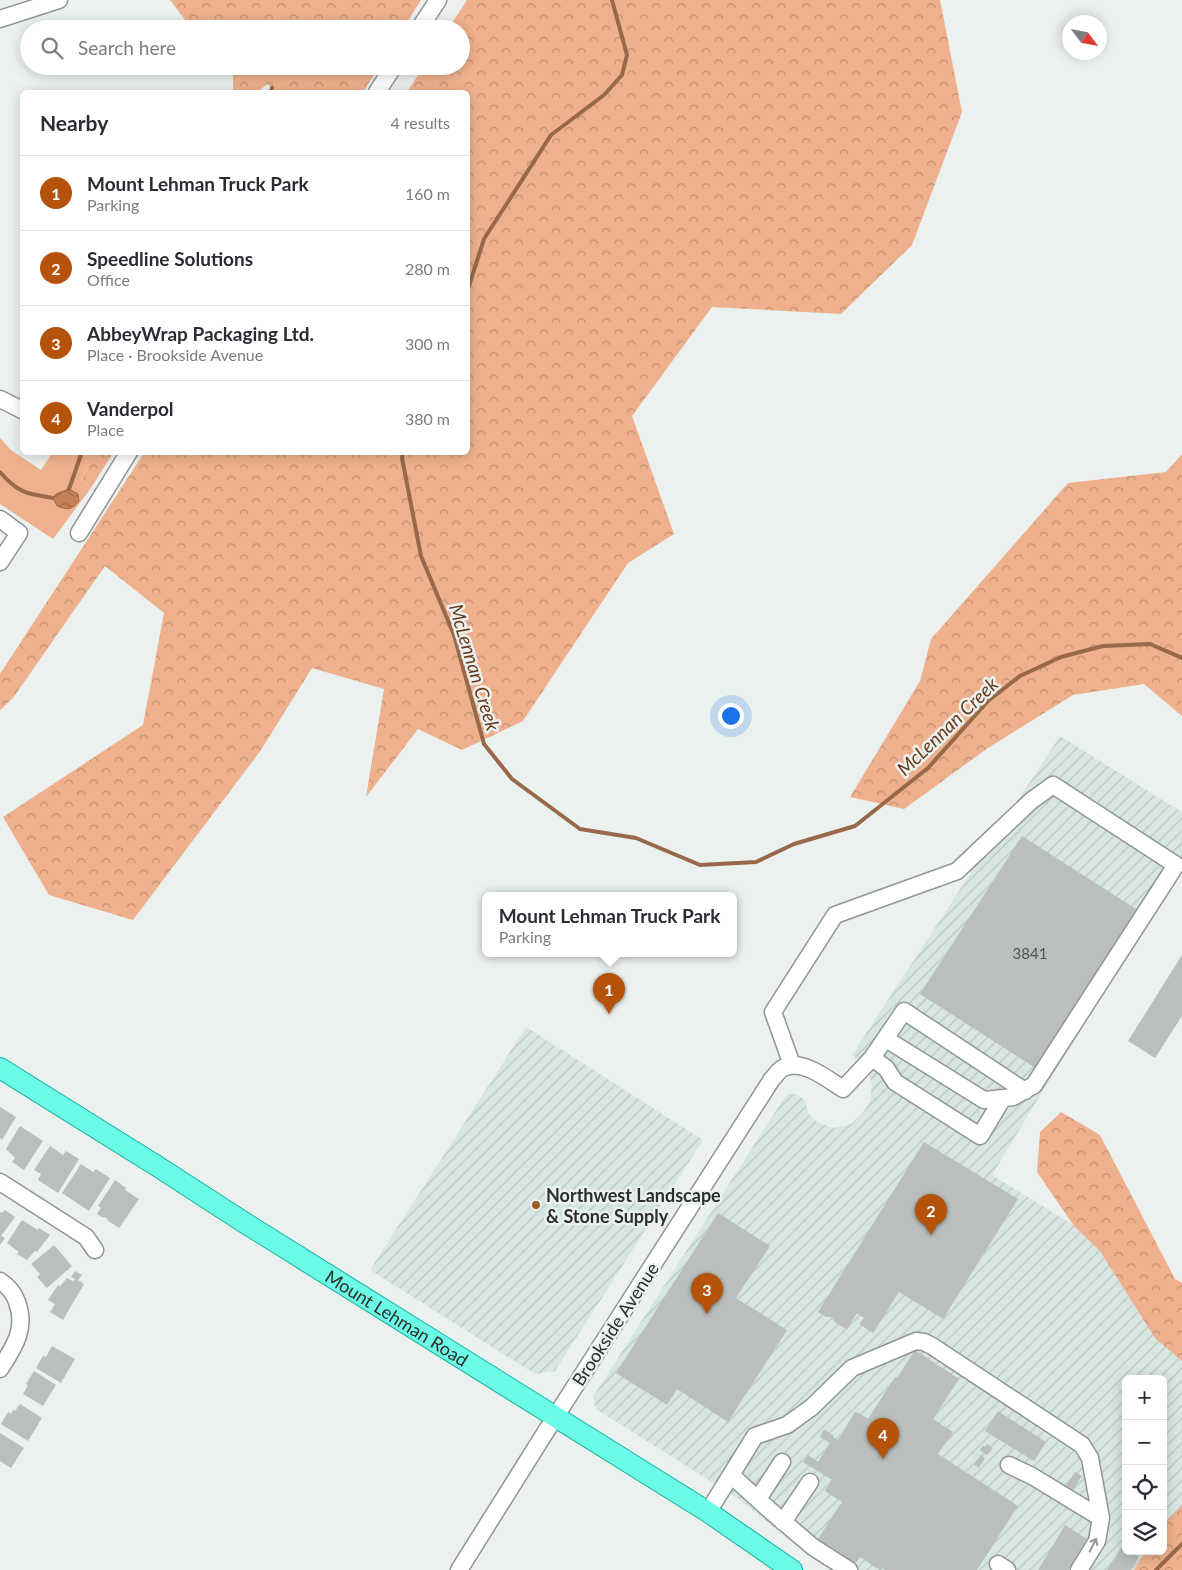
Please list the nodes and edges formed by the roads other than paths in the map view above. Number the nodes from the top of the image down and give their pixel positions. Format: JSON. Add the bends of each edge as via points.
{"nodes":[{"id":1,"x":59,"y":0,"type":"edge"},
{"id":2,"x":438,"y":0,"type":"edge"},
{"id":3,"x":0,"y":18,"type":"edge"},
{"id":4,"x":425,"y":20,"type":"edge"},
{"id":5,"x":388,"y":75,"type":"edge"},
{"id":6,"x":378,"y":90,"type":"edge"},
{"id":7,"x":0,"y":400,"type":"edge"},
{"id":8,"x":20,"y":409,"type":"edge"},
{"id":9,"x":127,"y":455,"type":"edge"},
{"id":10,"x":0,"y":519,"type":"edge"},
{"id":11,"x":79,"y":533,"type":"dead end"},
{"id":12,"x":0,"y":562,"type":"edge"},
{"id":13,"x":886,"y":1039,"type":"junction"},
{"id":14,"x":872,"y":1058,"type":"junction"},
{"id":15,"x":792,"y":1065,"type":"junction"},
{"id":16,"x":0,"y":1068,"type":"edge"},
{"id":17,"x":1025,"y":1091,"type":"junction"},
{"id":18,"x":1003,"y":1098,"type":"junction"},
{"id":19,"x":0,"y":1182,"type":"edge"},
{"id":20,"x":95,"y":1250,"type":"dead end"},
{"id":21,"x":0,"y":1281,"type":"edge"},
{"id":22,"x":0,"y":1369,"type":"edge"},
{"id":23,"x":556,"y":1416,"type":"junction"},
{"id":24,"x":782,"y":1462,"type":"dead end"},
{"id":25,"x":1009,"y":1465,"type":"dead end"},
{"id":26,"x":731,"y":1475,"type":"junction"},
{"id":27,"x":810,"y":1482,"type":"dead end"},
{"id":28,"x":758,"y":1499,"type":"junction"},
{"id":29,"x":708,"y":1512,"type":"junction"},
{"id":30,"x":1101,"y":1518,"type":"junction"},
{"id":31,"x":783,"y":1522,"type":"junction"},
{"id":32,"x":459,"y":1570,"type":"edge"},
{"id":33,"x":792,"y":1570,"type":"edge"},
{"id":34,"x":849,"y":1570,"type":"edge"},
{"id":35,"x":1079,"y":1570,"type":"edge"}],
"edges":[{"from":1,"to":3,"type":"street"},
{"from":2,"to":4,"type":"street"},
{"from":5,"to":6,"type":"street"},
{"from":7,"to":8,"type":"street"},
{"from":9,"to":11,"type":"street"},
{"from":10,"to":12,"type":"street","via":[[19,533]]},
{"from":13,"to":14,"type":"street"},
{"from":13,"to":17,"type":"street","via":[[904,1011]]},
{"from":13,"to":18,"type":"street","via":[[984,1100]]},
{"from":14,"to":15,"type":"street","via":[[843,1089],[816,1072]]},
{"from":14,"to":18,"type":"street","via":[[886,1068],[895,1082],[980,1136]]},
{"from":15,"to":17,"type":"street","via":[[773,1012],[835,915],[957,871],[1031,801],[1053,785],[1176,865],[1034,1085]]},
{"from":15,"to":23,"type":"street","name":"Brookside Avenue","via":[[772,1079]]},
{"from":16,"to":23,"type":"main road","name":"Mount Lehman Road"},
{"from":17,"to":18,"type":"street"},
{"from":19,"to":20,"type":"street","via":[[86,1237]]},
{"from":21,"to":22,"type":"street","via":[[16,1297],[21,1312],[21,1328]]},
{"from":23,"to":29,"type":"main road","name":"Mount Lehman Road"},
{"from":23,"to":32,"type":"street","name":"Brookside Avenue"},
{"from":24,"to":28,"type":"street"},
{"from":25,"to":30,"type":"street"},
{"from":26,"to":28,"type":"street"},
{"from":26,"to":29,"type":"street"},
{"from":26,"to":30,"type":"street","via":[[755,1436],[788,1425],[812,1407],[852,1368],[916,1341],[932,1346],[1082,1445],[1090,1458]]},
{"from":27,"to":31,"type":"street"},
{"from":28,"to":31,"type":"street"},
{"from":29,"to":33,"type":"main road","name":"Mount Lehman Road"},
{"from":35,"to":30,"type":"street","one_way":true,"via":[[1097,1542]]},
{"from":31,"to":34,"type":"street","via":[[813,1547]]}]}
